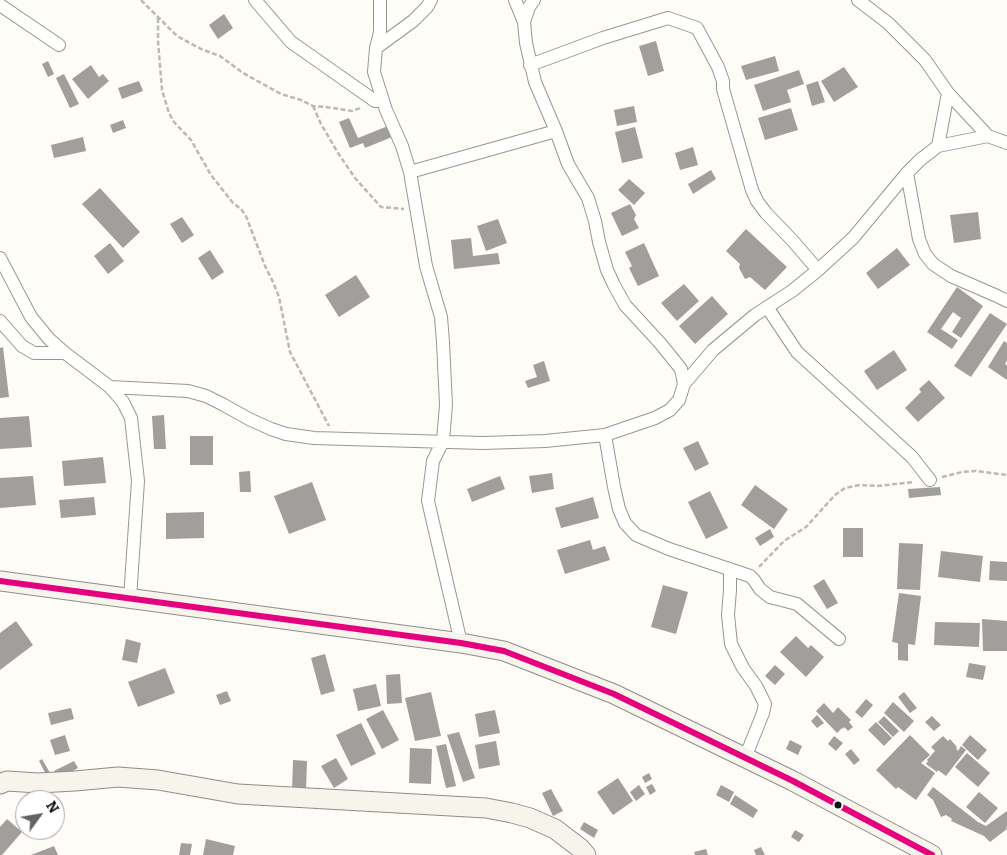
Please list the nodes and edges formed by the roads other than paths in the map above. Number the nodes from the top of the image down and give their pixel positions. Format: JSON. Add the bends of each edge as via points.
{"nodes":[{"id":1,"x":255,"y":0,"type":"edge"},
{"id":2,"x":380,"y":0,"type":"edge"},
{"id":3,"x":431,"y":0,"type":"edge"},
{"id":4,"x":515,"y":0,"type":"edge"},
{"id":5,"x":534,"y":0,"type":"edge"},
{"id":6,"x":858,"y":0,"type":"edge"},
{"id":7,"x":0,"y":5,"type":"edge"},
{"id":8,"x":524,"y":22,"type":"junction"},
{"id":9,"x":59,"y":45,"type":"dead end"},
{"id":10,"x":376,"y":48,"type":"junction"},
{"id":11,"x":530,"y":65,"type":"junction"},
{"id":12,"x":948,"y":94,"type":"junction"},
{"id":13,"x":380,"y":101,"type":"junction"},
{"id":14,"x":556,"y":131,"type":"junction"},
{"id":15,"x":988,"y":136,"type":"junction"},
{"id":16,"x":1007,"y":143,"type":"edge"},
{"id":17,"x":938,"y":146,"type":"junction"},
{"id":18,"x":410,"y":172,"type":"junction"},
{"id":19,"x":907,"y":174,"type":"junction"},
{"id":20,"x":0,"y":258,"type":"edge"},
{"id":21,"x":818,"y":270,"type":"junction"},
{"id":22,"x":1007,"y":301,"type":"edge"},
{"id":23,"x":767,"y":307,"type":"junction"},
{"id":24,"x":0,"y":321,"type":"edge"},
{"id":25,"x":65,"y":353,"type":"junction"},
{"id":26,"x":684,"y":384,"type":"junction"},
{"id":27,"x":110,"y":387,"type":"junction"},
{"id":28,"x":605,"y":435,"type":"junction"},
{"id":29,"x":443,"y":441,"type":"junction"},
{"id":30,"x":930,"y":480,"type":"road end"},
{"id":31,"x":730,"y":569,"type":"junction"},
{"id":32,"x":0,"y":581,"type":"edge"},
{"id":33,"x":130,"y":598,"type":"junction"},
{"id":34,"x":838,"y":639,"type":"dead end"},
{"id":35,"x":461,"y":643,"type":"junction"},
{"id":36,"x":745,"y":758,"type":"junction"},
{"id":37,"x":2,"y":780,"type":"edge"},
{"id":38,"x":586,"y":855,"type":"edge"},
{"id":39,"x":932,"y":855,"type":"edge"}],
"edges":[{"from":1,"to":13,"type":"street","via":[[291,42]]},
{"from":2,"to":10,"type":"street","via":[[380,32]]},
{"from":3,"to":10,"type":"street","via":[[413,21]]},
{"from":4,"to":8,"type":"street"},
{"from":5,"to":8,"type":"street"},
{"from":6,"to":12,"type":"street","via":[[888,23],[924,60]]},
{"from":7,"to":9,"type":"street"},
{"from":8,"to":11,"type":"street"},
{"from":10,"to":13,"type":"street","via":[[374,72]]},
{"from":11,"to":14,"type":"street","via":[[534,82]]},
{"from":11,"to":21,"type":"street","via":[[668,18],[697,28],[723,81],[757,201]]},
{"from":12,"to":15,"type":"street"},
{"from":12,"to":17,"type":"street"},
{"from":13,"to":18,"type":"street","via":[[402,146]]},
{"from":14,"to":18,"type":"street"},
{"from":14,"to":26,"type":"street","via":[[568,164],[588,198],[614,285],[625,304],[682,369]]},
{"from":15,"to":16,"type":"street"},
{"from":15,"to":17,"type":"street"},
{"from":17,"to":19,"type":"street"},
{"from":18,"to":29,"type":"street","via":[[426,266],[441,317],[446,405]]},
{"from":19,"to":21,"type":"street","via":[[853,238]]},
{"from":19,"to":22,"type":"street","via":[[919,239],[925,254],[951,276]]},
{"from":20,"to":25,"type":"street","via":[[32,317]]},
{"from":21,"to":23,"type":"street"},
{"from":23,"to":26,"type":"street","via":[[713,350]]},
{"from":23,"to":30,"type":"street","via":[[797,352],[912,457]]},
{"from":24,"to":25,"type":"street","via":[[22,346],[34,353]]},
{"from":25,"to":27,"type":"street"},
{"from":26,"to":28,"type":"street","via":[[679,400],[670,410]]},
{"from":27,"to":29,"type":"street","via":[[188,391],[206,396],[271,429],[299,436]]},
{"from":27,"to":33,"type":"street","via":[[124,402],[131,418],[138,481]]},
{"from":28,"to":29,"type":"street","via":[[545,441]]},
{"from":28,"to":31,"type":"street","via":[[620,509],[625,523],[636,535]]},
{"from":29,"to":35,"type":"street","via":[[433,460],[428,501]]},
{"from":31,"to":34,"type":"street","via":[[750,576],[770,597],[797,604]]},
{"from":31,"to":36,"type":"street","via":[[728,615],[731,644],[765,704]]},
{"from":32,"to":33,"type":"street"},
{"from":33,"to":35,"type":"street"},
{"from":35,"to":36,"type":"street","via":[[504,651],[614,694]]},
{"from":36,"to":39,"type":"street"},
{"from":37,"to":38,"type":"street","via":[[47,783],[118,777],[158,780],[238,794],[486,808],[512,812],[555,829]]}]}
